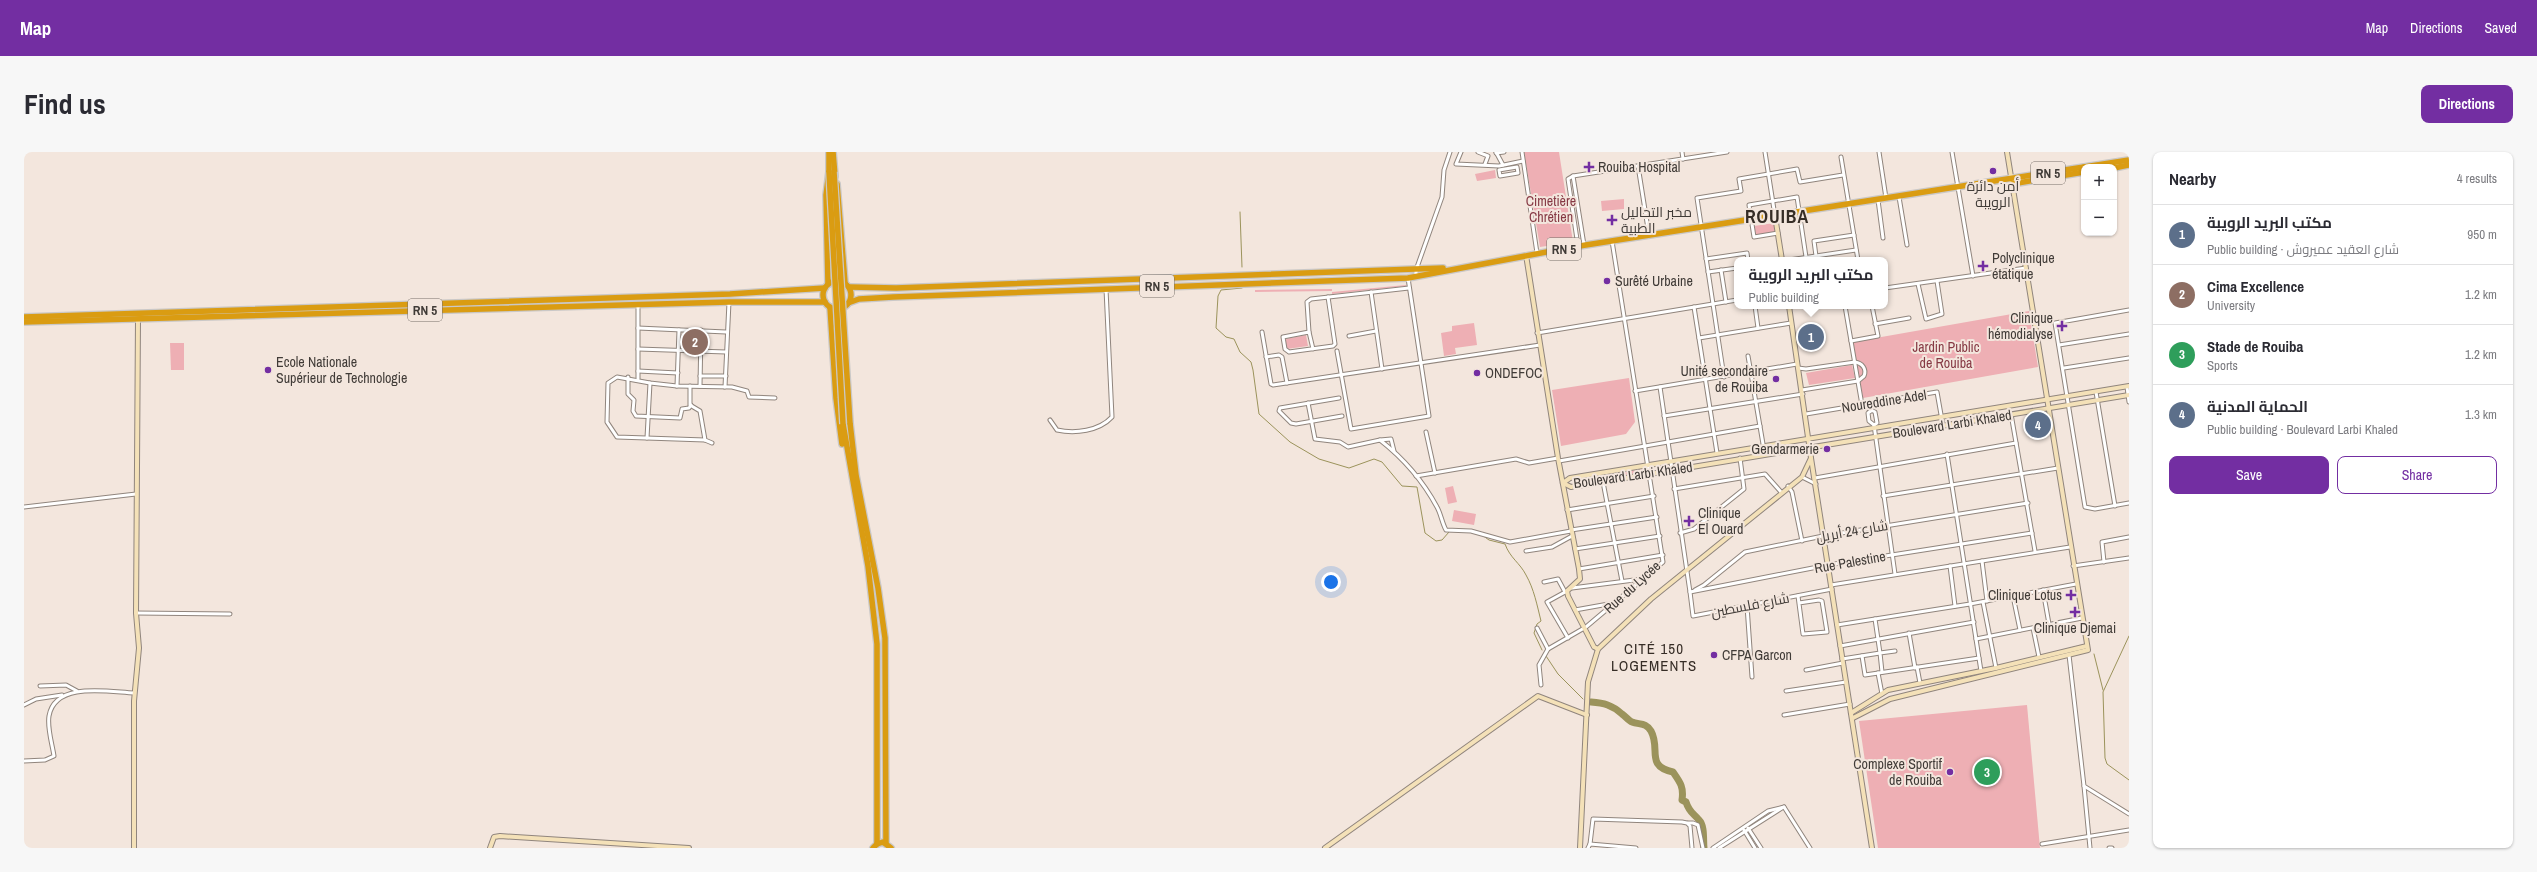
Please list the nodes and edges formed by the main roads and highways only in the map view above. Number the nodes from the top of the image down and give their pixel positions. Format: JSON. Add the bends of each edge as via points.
{"nodes":[{"id":1,"x":829,"y":152,"type":"edge"},
{"id":2,"x":833,"y":152,"type":"edge"},
{"id":3,"x":2129,"y":160,"type":"edge"},
{"id":4,"x":2103,"y":164,"type":"edge"},
{"id":5,"x":2129,"y":165,"type":"edge"},
{"id":6,"x":2117,"y":167,"type":"edge"},
{"id":7,"x":2081,"y":168,"type":"edge"},
{"id":8,"x":832,"y":172,"type":"junction"},
{"id":9,"x":2081,"y":172,"type":"edge"},
{"id":10,"x":2012,"y":182,"type":"junction"},
{"id":11,"x":1465,"y":267,"type":"junction"},
{"id":12,"x":1371,"y":272,"type":"junction"},
{"id":13,"x":1371,"y":280,"type":"junction"},
{"id":14,"x":847,"y":285,"type":"junction"},
{"id":15,"x":827,"y":286,"type":"junction"},
{"id":16,"x":825,"y":302,"type":"junction"},
{"id":17,"x":847,"y":304,"type":"junction"},
{"id":18,"x":830,"y":307,"type":"junction"},
{"id":19,"x":24,"y":317,"type":"edge"},
{"id":20,"x":24,"y":322,"type":"edge"},
{"id":21,"x":851,"y":461,"type":"junction"},
{"id":22,"x":875,"y":846,"type":"edge"},
{"id":23,"x":889,"y":846,"type":"edge"},
{"id":24,"x":896,"y":848,"type":"edge"}],
"edges":[{"from":1,"to":8,"type":"highway"},
{"from":2,"to":8,"type":"highway"},
{"from":3,"to":4,"type":"highway","number":"RN 5"},
{"from":5,"to":6,"type":"highway"},
{"from":7,"to":10,"type":"highway","number":"RN 5"},
{"from":8,"to":14,"type":"highway","via":[[839,194]]},
{"from":8,"to":15,"type":"highway","via":[[826,194]]},
{"from":8,"to":21,"type":"highway","bridge":true,"via":[[846,423]]},
{"from":9,"to":10,"type":"highway","number":"RN 5"},
{"from":10,"to":11,"type":"highway","number":"RN 5","via":[[1702,227]]},
{"from":11,"to":12,"type":"highway","number":"RN 5"},
{"from":11,"to":13,"type":"highway","number":"RN 5","via":[[1408,278]]},
{"from":12,"to":13,"type":"highway"},
{"from":12,"to":14,"type":"highway","number":"RN 5","via":[[904,288]]},
{"from":13,"to":17,"type":"highway","number":"RN 5","via":[[893,297],[859,299]]},
{"from":14,"to":15,"type":"highway","via":[[838,281]]},
{"from":14,"to":17,"type":"highway","via":[[851,295]]},
{"from":15,"to":16,"type":"highway"},
{"from":15,"to":19,"type":"highway","number":"RN 5","via":[[769,293]]},
{"from":16,"to":18,"type":"highway"},
{"from":16,"to":20,"type":"highway","number":"RN 5","via":[[638,304]]},
{"from":17,"to":18,"type":"highway","via":[[838,308]]},
{"from":17,"to":21,"type":"highway"},
{"from":18,"to":21,"type":"highway","via":[[836,398],[844,451]]},
{"from":21,"to":22,"type":"highway","via":[[875,611]]},
{"from":21,"to":23,"type":"highway","via":[[875,569],[885,638]]},
{"from":22,"to":23,"type":"highway"},
{"from":23,"to":24,"type":"highway"}]}
